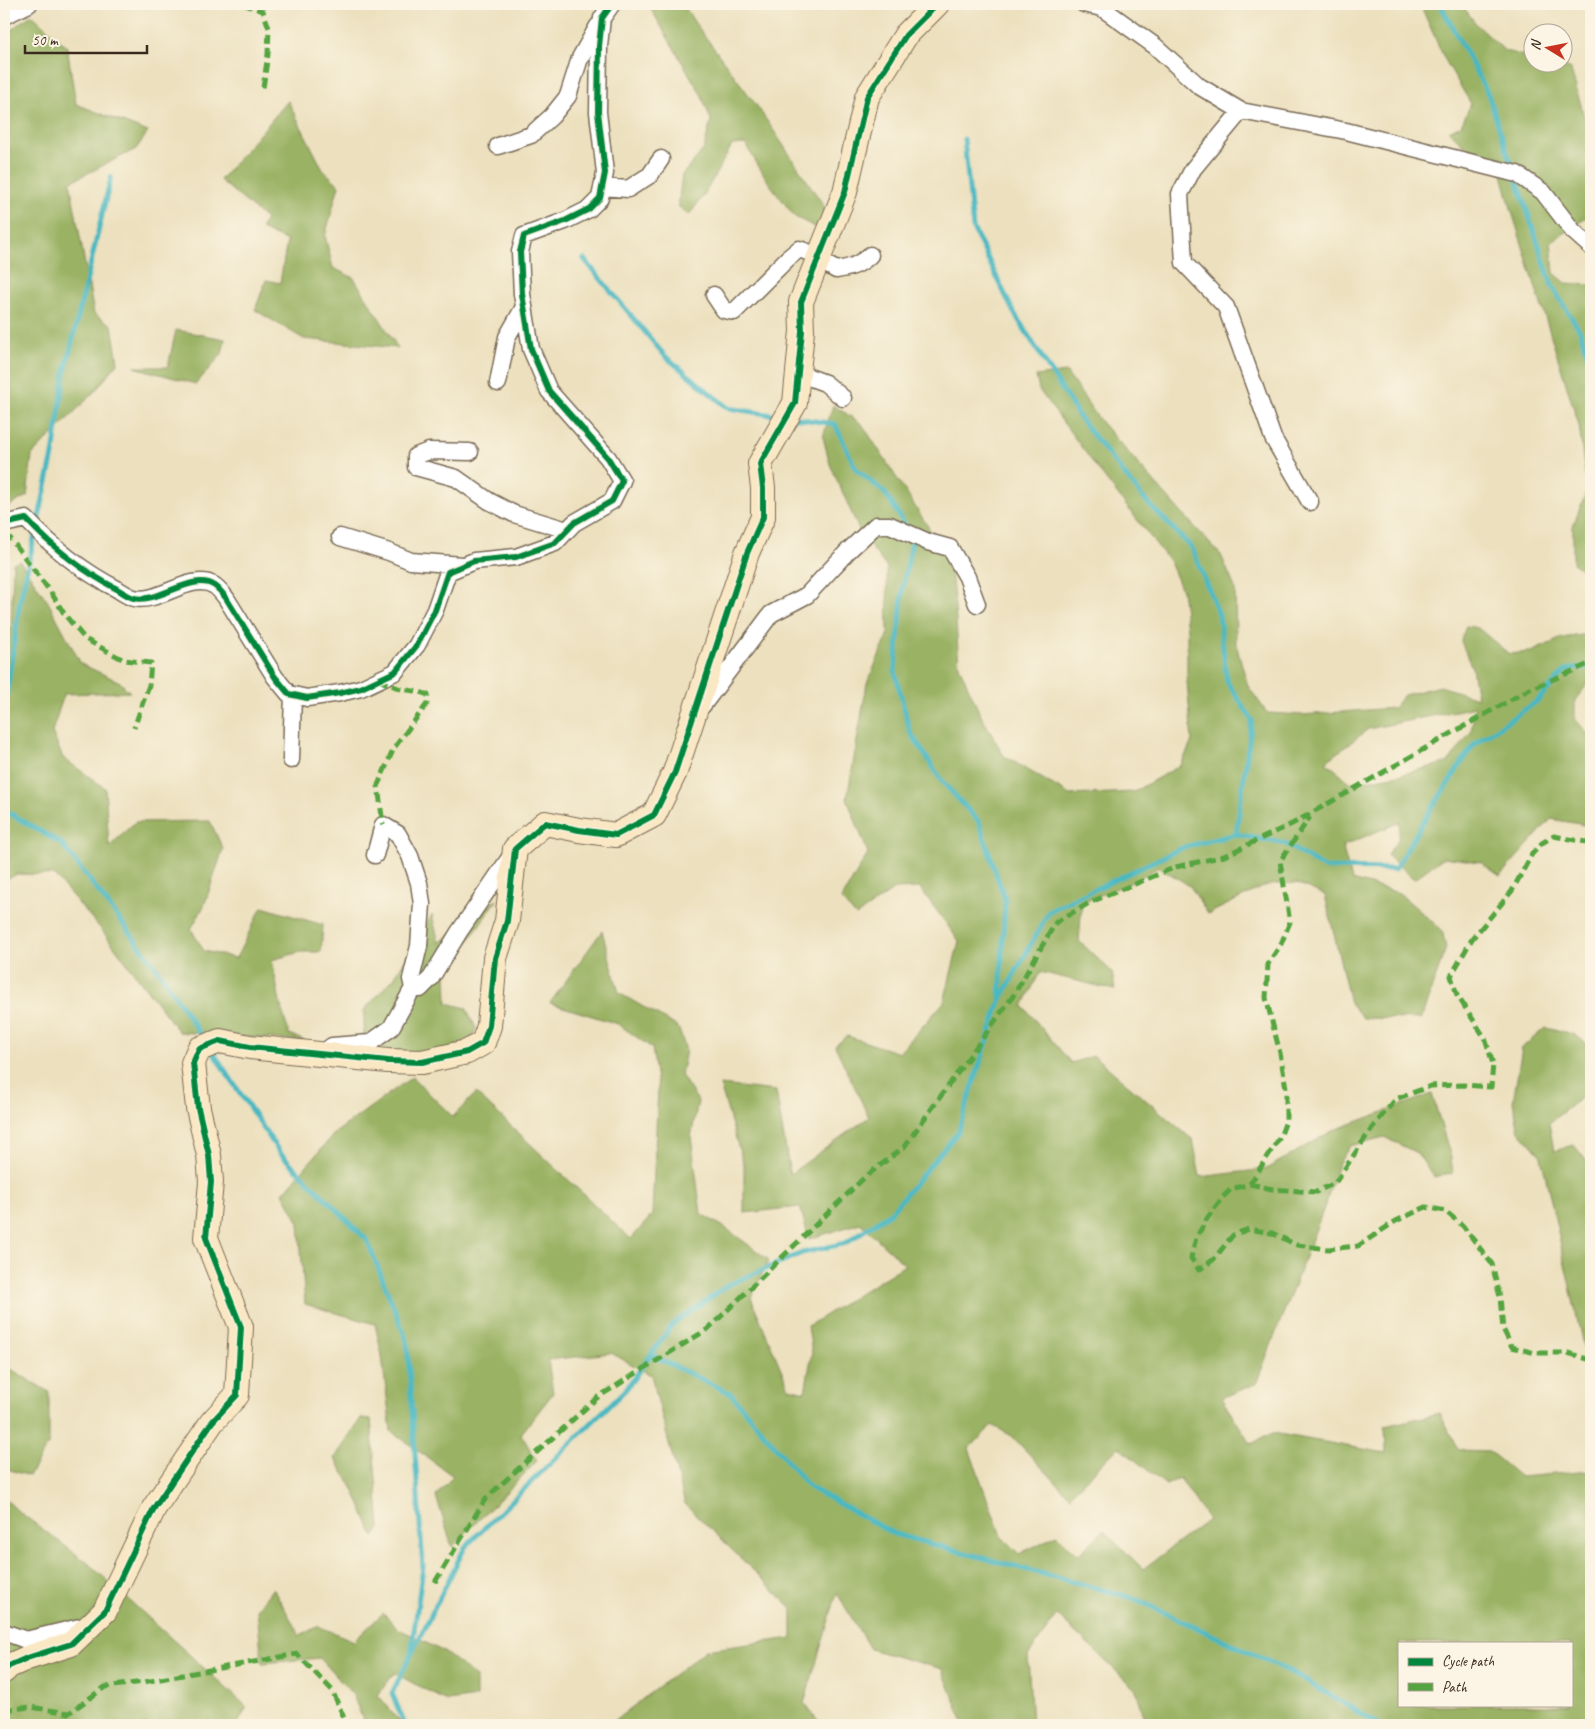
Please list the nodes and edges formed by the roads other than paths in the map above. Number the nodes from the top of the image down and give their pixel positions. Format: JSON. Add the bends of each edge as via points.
{"nodes":[{"id":1,"x":29,"y":4,"type":"edge"},
{"id":2,"x":612,"y":4,"type":"edge"},
{"id":3,"x":937,"y":4,"type":"edge"},
{"id":4,"x":1084,"y":4,"type":"edge"},
{"id":5,"x":4,"y":16,"type":"edge"},
{"id":6,"x":602,"y":18,"type":"junction"},
{"id":7,"x":1241,"y":111,"type":"junction"},
{"id":8,"x":498,"y":146,"type":"dead end"},
{"id":9,"x":661,"y":159,"type":"dead end"},
{"id":10,"x":602,"y":187,"type":"junction"},
{"id":11,"x":1591,"y":246,"type":"edge"},
{"id":12,"x":870,"y":255,"type":"dead end"},
{"id":13,"x":819,"y":256,"type":"junction"},
{"id":14,"x":714,"y":295,"type":"dead end"},
{"id":15,"x":524,"y":307,"type":"junction"},
{"id":16,"x":798,"y":373,"type":"junction"},
{"id":17,"x":498,"y":383,"type":"dead end"},
{"id":18,"x":843,"y":398,"type":"dead end"},
{"id":19,"x":470,"y":452,"type":"dead end"},
{"id":20,"x":1310,"y":502,"type":"dead end"},
{"id":21,"x":4,"y":524,"type":"edge"},
{"id":22,"x":567,"y":530,"type":"junction"},
{"id":23,"x":340,"y":537,"type":"dead end"},
{"id":24,"x":464,"y":565,"type":"junction"},
{"id":25,"x":977,"y":604,"type":"dead end"},
{"id":26,"x":293,"y":695,"type":"junction"},
{"id":27,"x":692,"y":720,"type":"junction"},
{"id":28,"x":290,"y":760,"type":"dead end"},
{"id":29,"x":515,"y":849,"type":"junction"},
{"id":30,"x":375,"y":855,"type":"dead end"},
{"id":31,"x":413,"y":988,"type":"junction"},
{"id":32,"x":320,"y":1054,"type":"junction"},
{"id":33,"x":90,"y":1625,"type":"junction"},
{"id":34,"x":4,"y":1632,"type":"edge"},
{"id":35,"x":4,"y":1671,"type":"edge"}],
"edges":[{"from":1,"to":5,"type":"street"},
{"from":2,"to":6,"type":"street"},
{"from":3,"to":13,"type":"street","via":[[906,35],[867,97],[845,192]]},
{"from":4,"to":7,"type":"street","via":[[1102,8],[1155,46],[1199,86]]},
{"from":6,"to":8,"type":"street","via":[[580,58],[568,96],[552,116],[531,135]]},
{"from":6,"to":10,"type":"street","via":[[598,112],[605,173]]},
{"from":7,"to":11,"type":"street","via":[[1346,131],[1517,174],[1543,192],[1573,231]]},
{"from":7,"to":20,"type":"street","via":[[1193,169],[1180,194],[1184,263],[1226,307],[1273,438]]},
{"from":9,"to":10,"type":"street","via":[[650,175],[628,189]]},
{"from":10,"to":15,"type":"street","via":[[600,198],[588,209],[524,236],[520,252]]},
{"from":12,"to":13,"type":"street","via":[[861,264],[836,270]]},
{"from":13,"to":14,"type":"street","via":[[799,249],[734,312],[724,310]]},
{"from":13,"to":16,"type":"street","via":[[801,302]]},
{"from":15,"to":17,"type":"street","via":[[506,337]]},
{"from":15,"to":22,"type":"street","via":[[531,349],[549,391],[608,458],[622,481],[612,501]]},
{"from":16,"to":18,"type":"street","via":[[825,383]]},
{"from":16,"to":27,"type":"street","via":[[795,403],[760,464],[763,517],[747,554]]},
{"from":19,"to":22,"type":"street","via":[[429,451],[416,456],[416,467],[456,478],[514,514]]},
{"from":21,"to":26,"type":"street","via":[[26,519],[69,559],[134,598],[151,597],[202,581],[216,586],[275,677]]},
{"from":22,"to":24,"type":"street","via":[[555,542],[516,557]]},
{"from":23,"to":24,"type":"street","via":[[411,561]]},
{"from":24,"to":26,"type":"street","via":[[448,572],[418,645],[395,672],[361,688],[340,693],[307,698]]},
{"from":25,"to":27,"type":"street","via":[[967,577],[950,548],[928,542],[890,524],[876,525],[807,595],[771,614]]},
{"from":26,"to":28,"type":"street"},
{"from":27,"to":29,"type":"street","via":[[675,772],[654,814],[616,835],[545,823]]},
{"from":29,"to":31,"type":"street","via":[[431,978],[420,989]]},
{"from":29,"to":32,"type":"street","via":[[507,921],[495,958],[489,1026],[483,1043],[467,1052],[422,1062]]},
{"from":30,"to":31,"type":"street","via":[[383,826],[398,834],[410,856],[418,883],[421,913],[419,946],[411,979]]},
{"from":31,"to":32,"type":"street","via":[[391,1028],[370,1042],[332,1046]]},
{"from":32,"to":33,"type":"street","via":[[220,1041],[199,1049],[193,1063],[211,1182],[206,1238],[241,1327],[238,1395],[212,1422],[154,1508],[105,1611]]},
{"from":33,"to":34,"type":"street","via":[[26,1640]]},
{"from":33,"to":35,"type":"street","via":[[71,1644],[27,1658]]}]}
